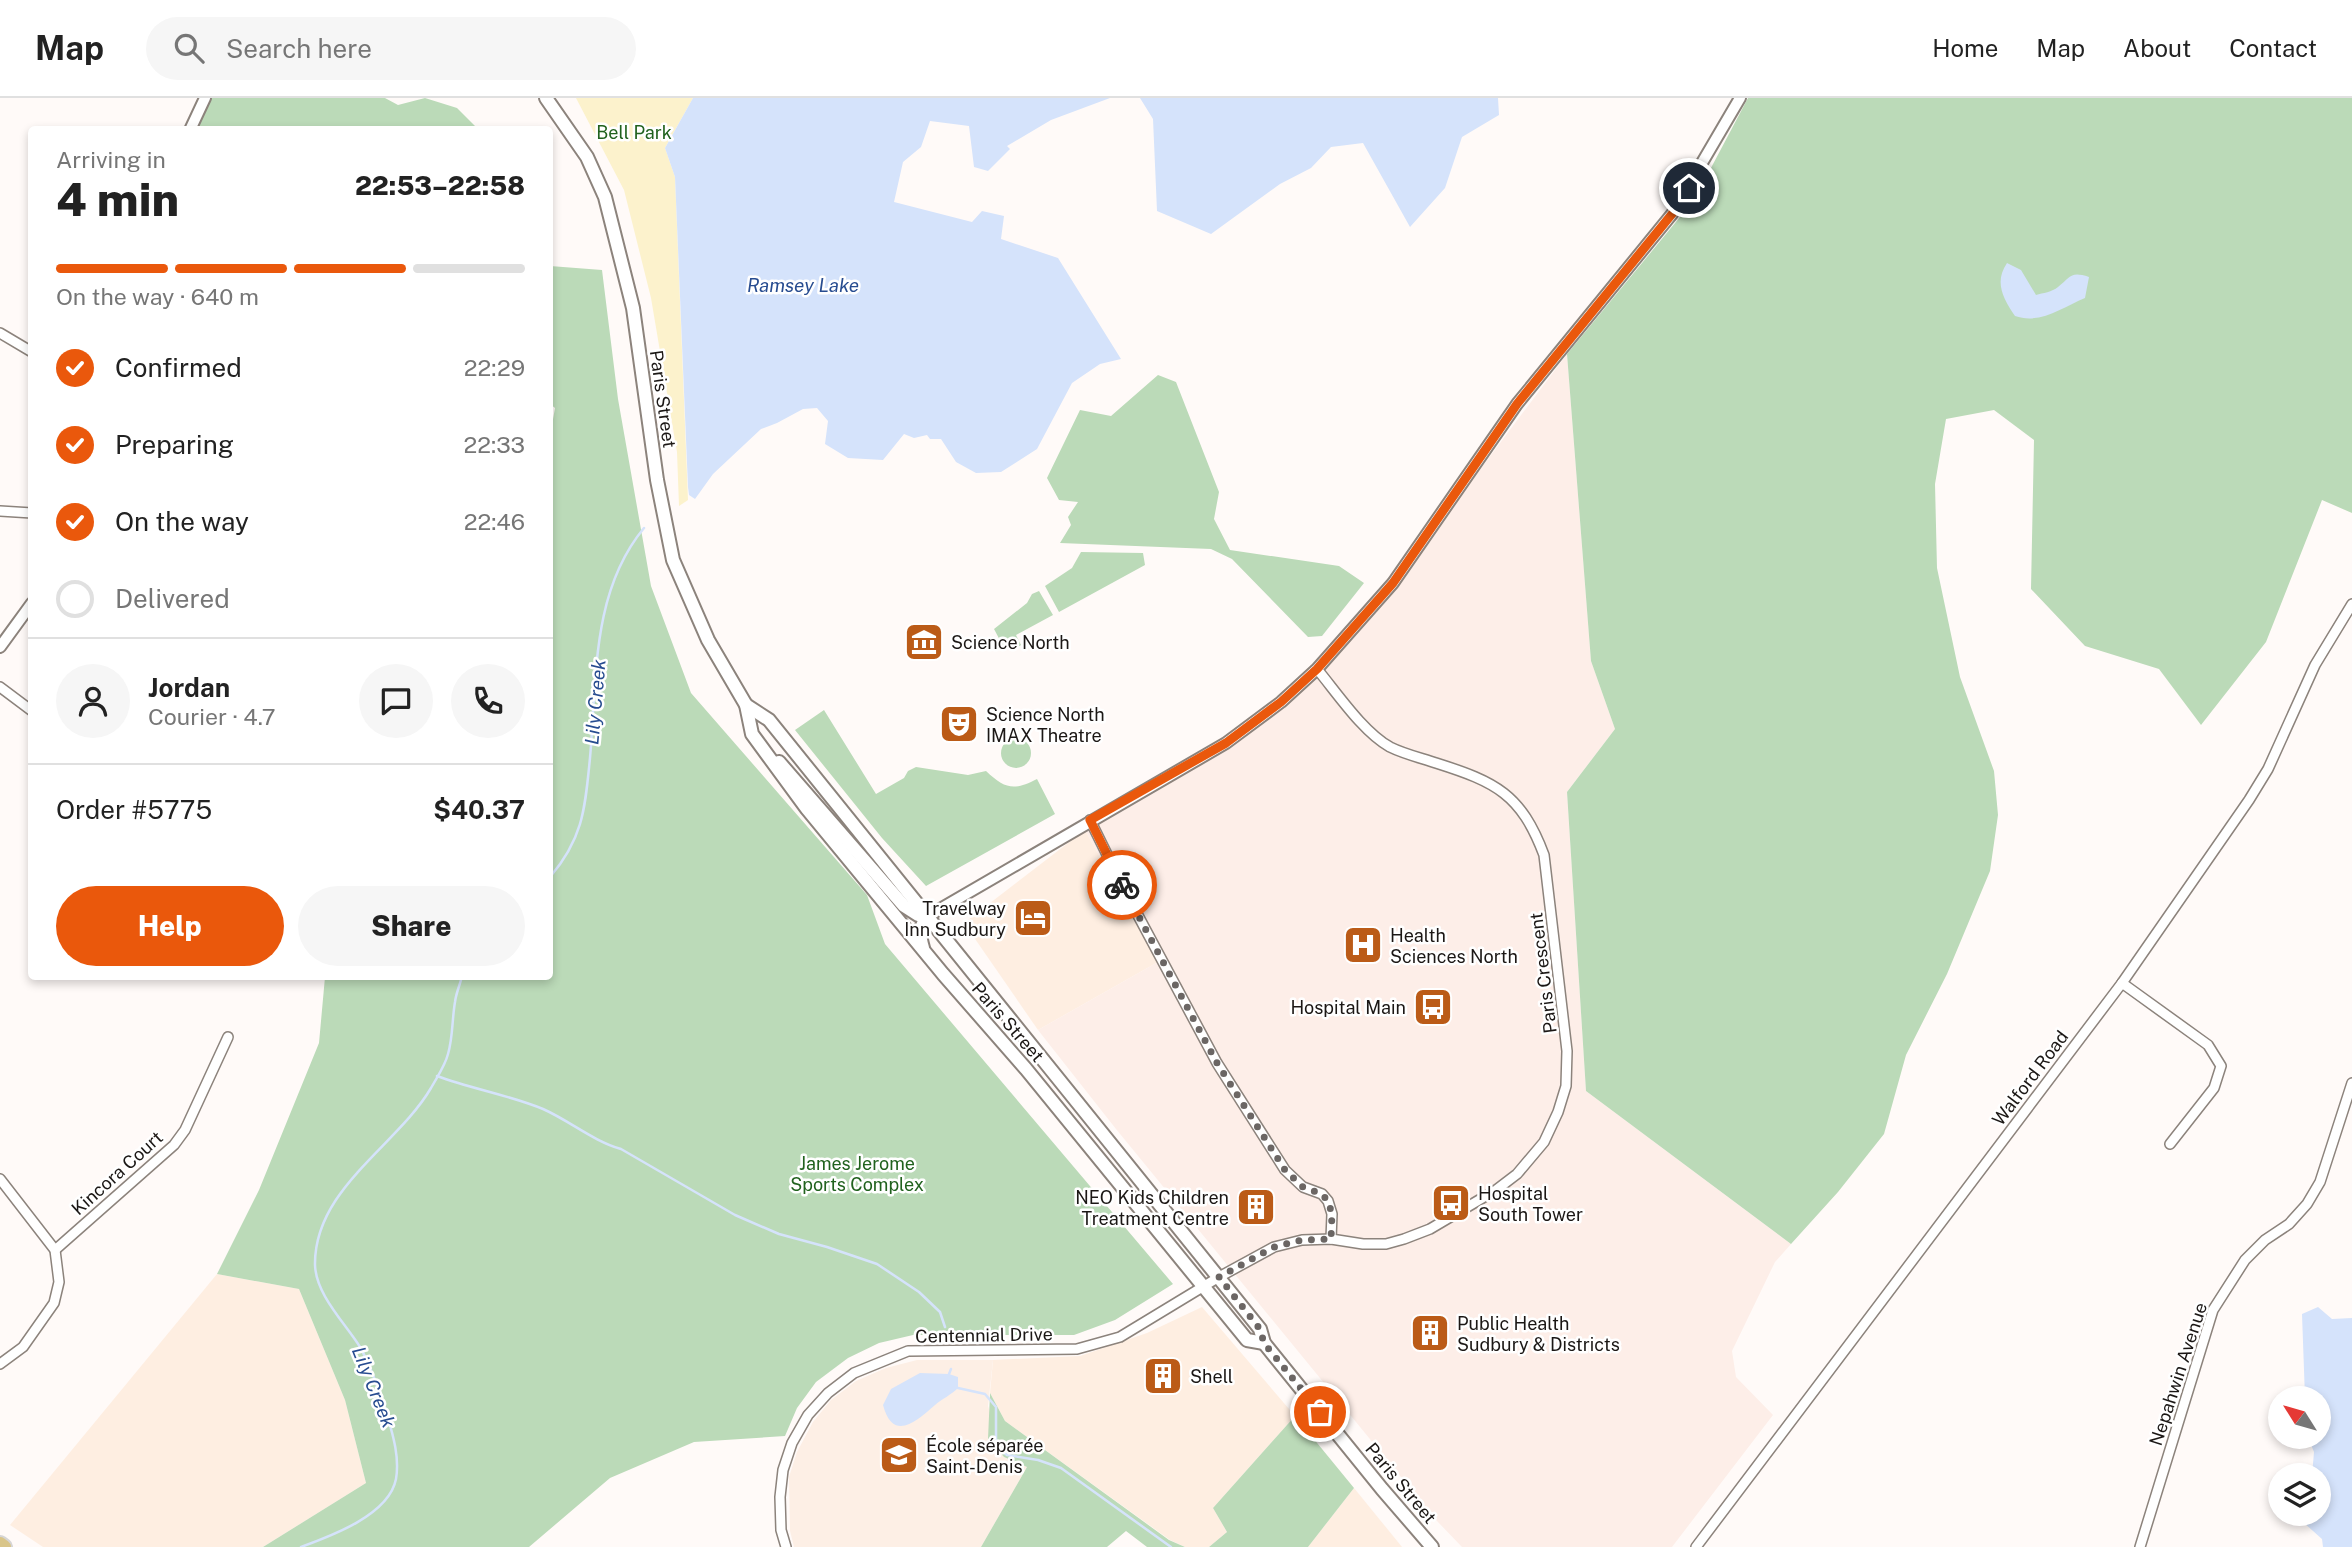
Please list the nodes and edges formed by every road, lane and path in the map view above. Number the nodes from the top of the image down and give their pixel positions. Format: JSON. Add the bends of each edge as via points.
{"nodes":[{"id":1,"x":205,"y":98,"type":"edge"},
{"id":2,"x":546,"y":98,"type":"edge"},
{"id":3,"x":1740,"y":98,"type":"edge"},
{"id":4,"x":192,"y":126,"type":"edge"},
{"id":5,"x":0,"y":333,"type":"edge"},
{"id":6,"x":28,"y":350,"type":"edge"},
{"id":7,"x":0,"y":511,"type":"edge"},
{"id":8,"x":28,"y":513,"type":"edge"},
{"id":9,"x":2352,"y":604,"type":"edge"},
{"id":10,"x":28,"y":608,"type":"edge"},
{"id":11,"x":2348,"y":618,"type":"edge"},
{"id":12,"x":0,"y":647,"type":"edge"},
{"id":13,"x":1317,"y":669,"type":"junction"},
{"id":14,"x":0,"y":687,"type":"edge"},
{"id":15,"x":746,"y":705,"type":"junction"},
{"id":16,"x":28,"y":708,"type":"edge"},
{"id":17,"x":752,"y":734,"type":"junction"},
{"id":18,"x":1090,"y":820,"type":"junction"},
{"id":19,"x":928,"y":916,"type":"junction"},
{"id":20,"x":924,"y":950,"type":"junction"},
{"id":21,"x":2122,"y":983,"type":"junction"},
{"id":22,"x":228,"y":1037,"type":"dead end"},
{"id":23,"x":2352,"y":1083,"type":"edge"},
{"id":24,"x":2170,"y":1144,"type":"dead end"},
{"id":25,"x":0,"y":1179,"type":"edge"},
{"id":26,"x":1331,"y":1239,"type":"junction"},
{"id":27,"x":55,"y":1250,"type":"junction"},
{"id":28,"x":1219,"y":1277,"type":"junction"},
{"id":29,"x":1204,"y":1286,"type":"junction"},
{"id":30,"x":1264,"y":1343,"type":"junction"},
{"id":31,"x":0,"y":1364,"type":"edge"},
{"id":32,"x":786,"y":1547,"type":"edge"},
{"id":33,"x":1432,"y":1547,"type":"edge"},
{"id":34,"x":1696,"y":1547,"type":"edge"},
{"id":35,"x":2140,"y":1547,"type":"edge"}],
"edges":[{"from":1,"to":4,"type":"street"},
{"from":2,"to":15,"type":"main road","name":"Paris Street","via":[[587,157],[605,197],[633,308],[673,560],[708,640]]},
{"from":3,"to":13,"type":"street","via":[[1672,214],[1517,404],[1393,583]]},
{"from":5,"to":6,"type":"street"},
{"from":7,"to":8,"type":"street"},
{"from":9,"to":11,"type":"street","name":"Walford Road"},
{"from":10,"to":12,"type":"street"},
{"from":11,"to":21,"type":"street","name":"Walford Road","via":[[2315,665],[2249,800]]},
{"from":13,"to":18,"type":"street","via":[[1226,743]]},
{"from":13,"to":26,"type":"street","name":"Paris Crescent","via":[[1365,726],[1389,746],[1495,787],[1513,799],[1528,820],[1544,855],[1567,1051],[1566,1086],[1558,1112],[1544,1142],[1517,1174],[1430,1229],[1404,1239],[1363,1244]]},
{"from":14,"to":16,"type":"street"},
{"from":15,"to":17,"type":"main road","name":"Paris Street"},
{"from":15,"to":19,"type":"main road","name":"Paris Street","via":[[769,720]]},
{"from":17,"to":19,"type":"main road","via":[[904,906]]},
{"from":17,"to":20,"type":"main road","name":"Paris Street","via":[[787,784]]},
{"from":18,"to":19,"type":"street"},
{"from":18,"to":26,"type":"street","via":[[1224,1075],[1285,1170],[1328,1201]]},
{"from":19,"to":20,"type":"main road","via":[[921,924]]},
{"from":19,"to":28,"type":"main road","name":"Paris Street"},
{"from":20,"to":29,"type":"main road","name":"Paris Street"},
{"from":21,"to":24,"type":"street","via":[[2208,1045],[2221,1066],[2214,1088]]},
{"from":21,"to":34,"type":"street","name":"Walford Road"},
{"from":22,"to":27,"type":"street","name":"Kincora Court","via":[[174,1145]]},
{"from":23,"to":35,"type":"street","name":"Nepahwin Avenue","via":[[2320,1182],[2307,1204],[2245,1260],[2213,1310]]},
{"from":25,"to":27,"type":"street"},
{"from":26,"to":28,"type":"street","name":"Paris Crescent","via":[[1274,1247]]},
{"from":27,"to":31,"type":"street","via":[[59,1282],[54,1303],[23,1347]]},
{"from":28,"to":29,"type":"street","name":"Centennial Drive"},
{"from":28,"to":30,"type":"main road","name":"Paris Street","via":[[1260,1329]]},
{"from":29,"to":30,"type":"main road","name":"Paris Street","via":[[1247,1340]]},
{"from":29,"to":32,"type":"street","name":"Centennial Drive","via":[[1120,1337],[1077,1349],[908,1351],[854,1373],[808,1415],[792,1443],[780,1497]]},
{"from":30,"to":33,"type":"main road","name":"Paris Street"}]}
